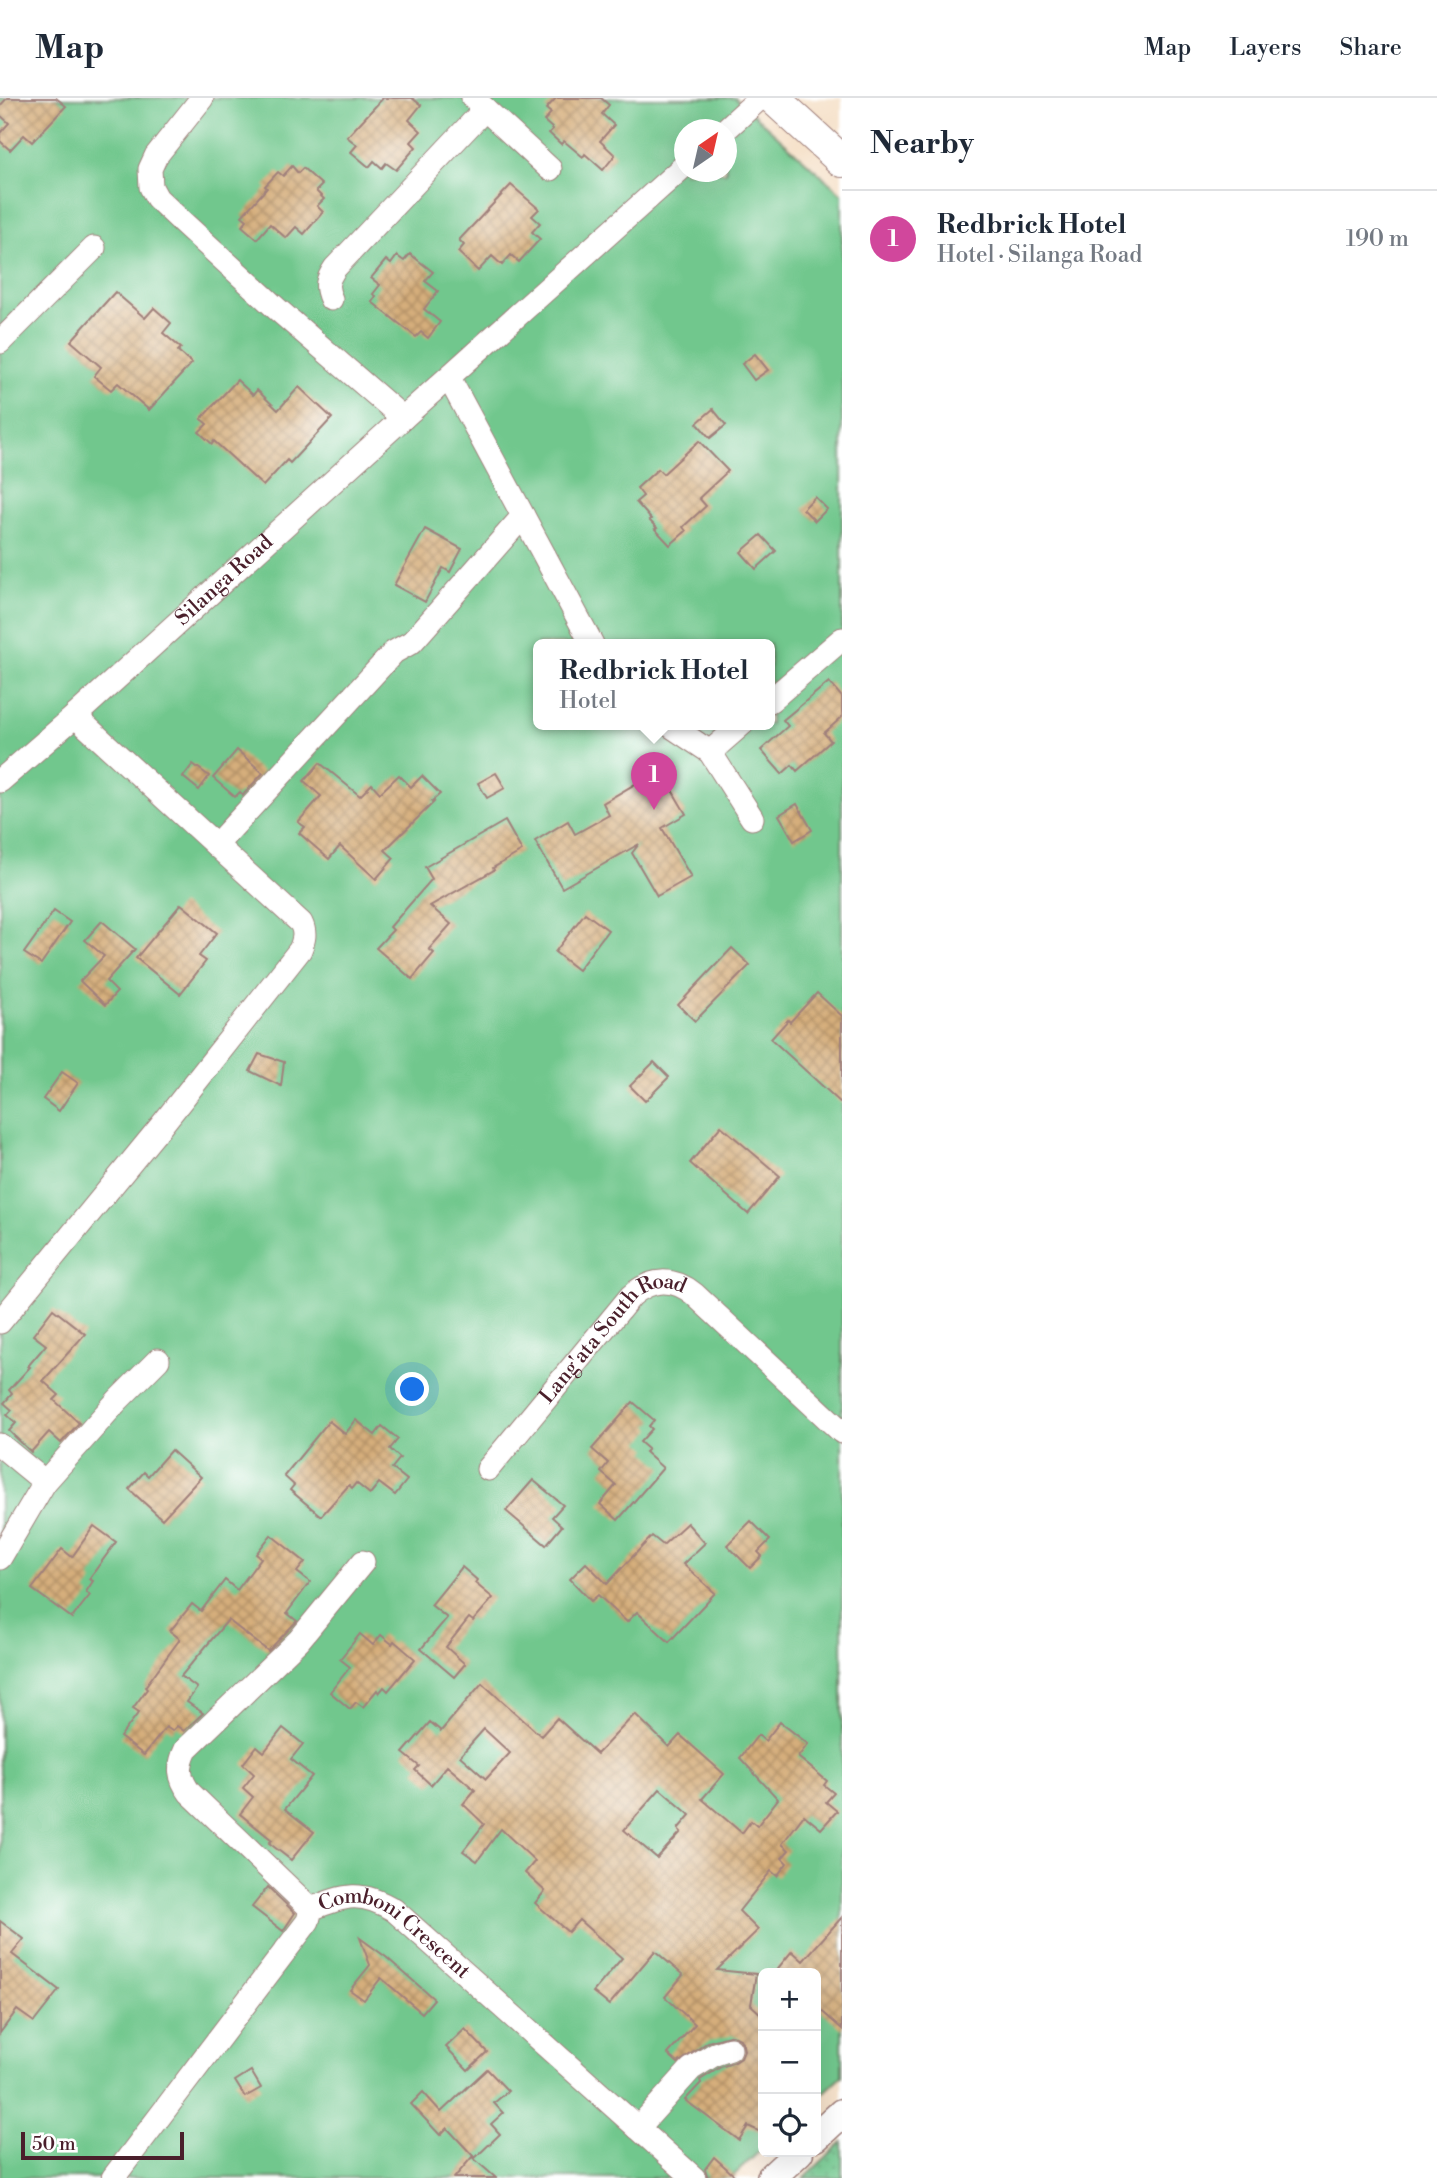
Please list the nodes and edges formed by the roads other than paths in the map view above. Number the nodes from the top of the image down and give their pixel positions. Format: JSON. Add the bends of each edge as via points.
{"nodes":[{"id":1,"x":202,"y":98,"type":"edge"},
{"id":2,"x":760,"y":98,"type":"edge"},
{"id":3,"x":773,"y":98,"type":"edge"},
{"id":4,"x":479,"y":103,"type":"edge"},
{"id":5,"x":737,"y":119,"type":"edge"},
{"id":6,"x":842,"y":161,"type":"edge"},
{"id":7,"x":550,"y":169,"type":"dead end"},
{"id":8,"x":674,"y":175,"type":"edge"},
{"id":9,"x":94,"y":247,"type":"dead end"},
{"id":10,"x":331,"y":299,"type":"dead end"},
{"id":11,"x":0,"y":342,"type":"edge"},
{"id":12,"x":449,"y":377,"type":"junction"},
{"id":13,"x":402,"y":418,"type":"junction"},
{"id":14,"x":523,"y":516,"type":"junction"},
{"id":15,"x":589,"y":639,"type":"edge"},
{"id":16,"x":842,"y":639,"type":"edge"},
{"id":17,"x":775,"y":696,"type":"edge"},
{"id":18,"x":75,"y":716,"type":"junction"},
{"id":19,"x":677,"y":730,"type":"edge"},
{"id":20,"x":735,"y":730,"type":"edge"},
{"id":21,"x":710,"y":752,"type":"junction"},
{"id":22,"x":0,"y":781,"type":"edge"},
{"id":23,"x":752,"y":818,"type":"dead end"},
{"id":24,"x":216,"y":845,"type":"junction"},
{"id":25,"x":0,"y":1322,"type":"edge"},
{"id":26,"x":158,"y":1360,"type":"dead end"},
{"id":27,"x":842,"y":1432,"type":"edge"},
{"id":28,"x":0,"y":1445,"type":"edge"},
{"id":29,"x":488,"y":1469,"type":"dead end"},
{"id":30,"x":45,"y":1482,"type":"junction"},
{"id":31,"x":0,"y":1558,"type":"edge"},
{"id":32,"x":363,"y":1562,"type":"dead end"},
{"id":33,"x":311,"y":1909,"type":"junction"},
{"id":34,"x":730,"y":2049,"type":"dead end"},
{"id":35,"x":842,"y":2113,"type":"edge"},
{"id":36,"x":638,"y":2128,"type":"junction"},
{"id":37,"x":821,"y":2132,"type":"edge"},
{"id":38,"x":794,"y":2157,"type":"edge"},
{"id":39,"x":113,"y":2178,"type":"edge"},
{"id":40,"x":694,"y":2178,"type":"edge"},
{"id":41,"x":771,"y":2178,"type":"edge"}],
"edges":[{"from":1,"to":13,"type":"street","via":[[150,169],[157,198]]},
{"from":2,"to":5,"type":"street"},
{"from":3,"to":6,"type":"main road"},
{"from":4,"to":7,"type":"street"},
{"from":4,"to":10,"type":"street","via":[[335,268],[326,289]]},
{"from":8,"to":12,"type":"street","name":"Silanga Road"},
{"from":9,"to":11,"type":"street"},
{"from":12,"to":13,"type":"street","name":"Silanga Road"},
{"from":12,"to":14,"type":"street"},
{"from":13,"to":18,"type":"street","name":"Silanga Road"},
{"from":14,"to":15,"type":"street"},
{"from":14,"to":24,"type":"street","via":[[412,642],[394,652]]},
{"from":16,"to":17,"type":"street"},
{"from":18,"to":22,"type":"street","name":"Silanga Road"},
{"from":18,"to":24,"type":"street"},
{"from":19,"to":21,"type":"street"},
{"from":20,"to":21,"type":"street"},
{"from":21,"to":23,"type":"street"},
{"from":24,"to":25,"type":"street","via":[[301,923],[305,937],[300,950]]},
{"from":26,"to":30,"type":"street"},
{"from":27,"to":29,"type":"street","name":"Lang'ata South Road","via":[[694,1294],[675,1283],[651,1282],[631,1296]]},
{"from":28,"to":30,"type":"street"},
{"from":30,"to":31,"type":"street"},
{"from":32,"to":33,"type":"street","via":[[299,1640],[186,1749],[180,1761],[182,1782],[190,1793]]},
{"from":33,"to":36,"type":"street","name":"Comboni Crescent","via":[[340,1897],[358,1896],[379,1900],[394,1910]]},
{"from":33,"to":39,"type":"street","name":"Comboni Crescent","via":[[308,1920]]},
{"from":34,"to":36,"type":"street","via":[[691,2069]]},
{"from":35,"to":37,"type":"street"},
{"from":36,"to":40,"type":"street","name":"Comboni Crescent"},
{"from":38,"to":41,"type":"street"}]}
